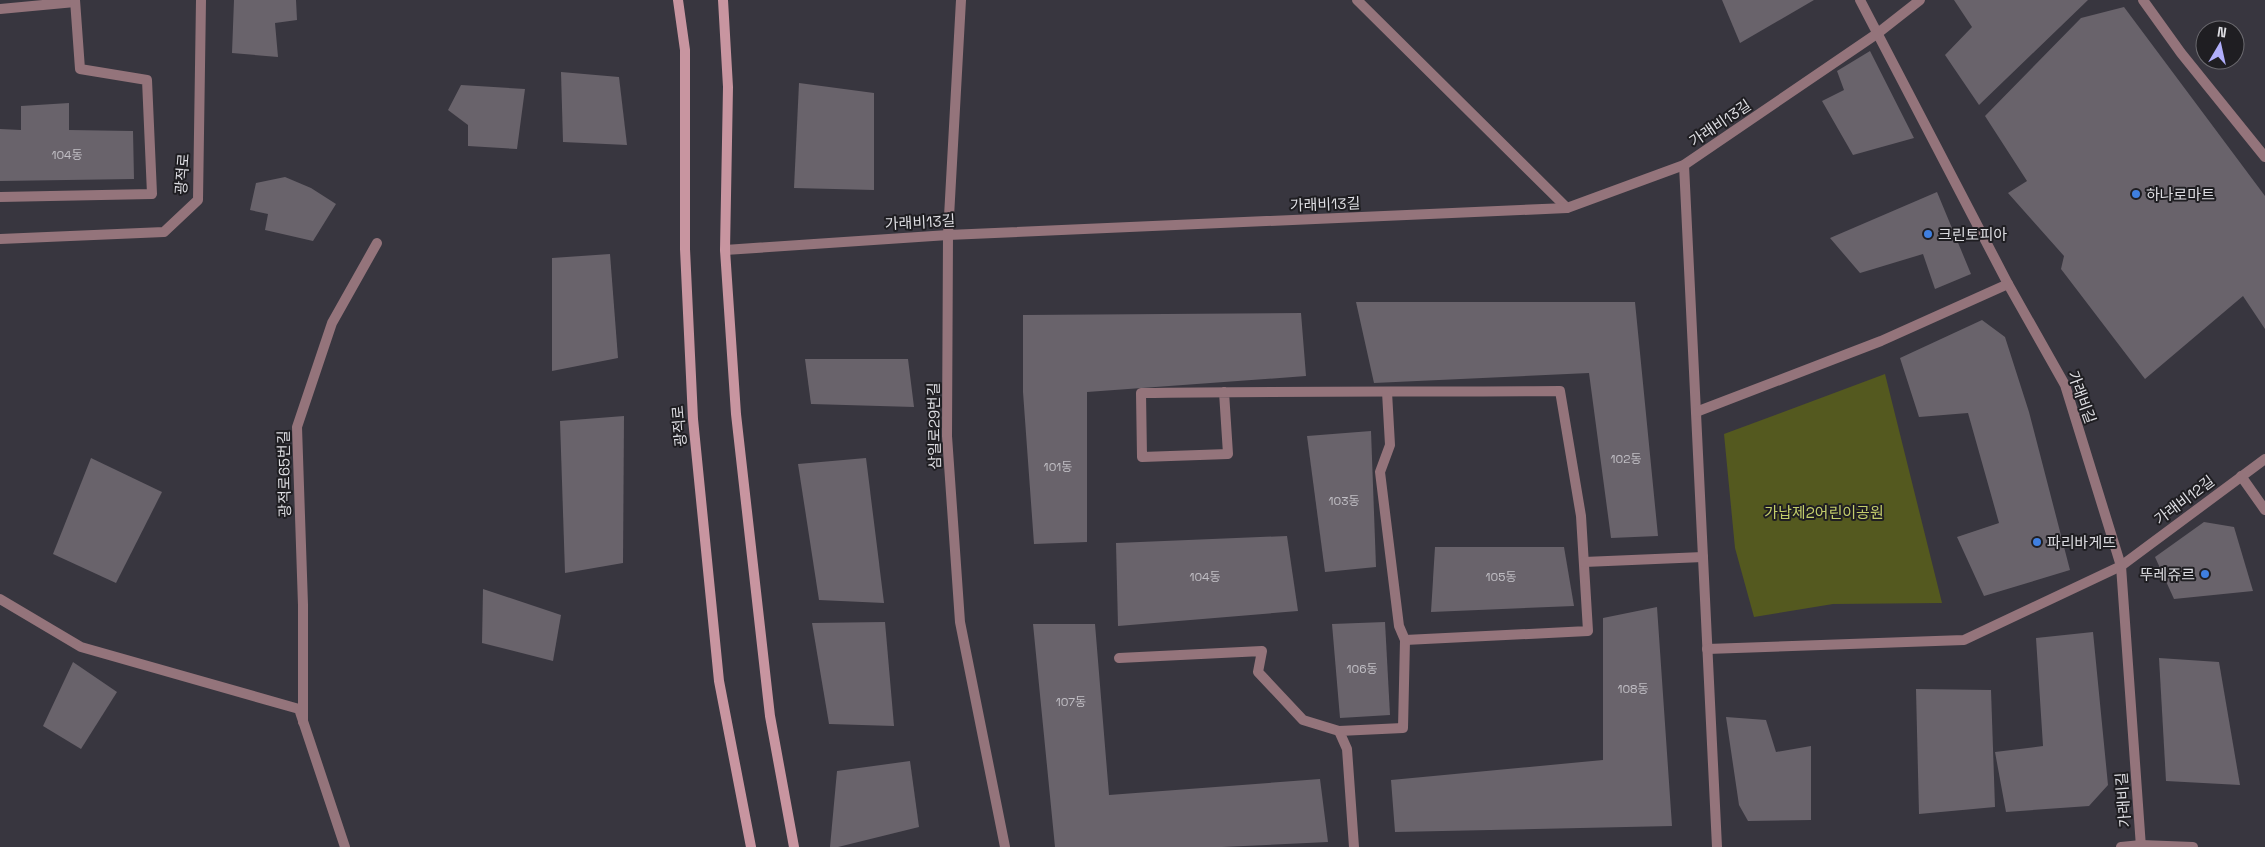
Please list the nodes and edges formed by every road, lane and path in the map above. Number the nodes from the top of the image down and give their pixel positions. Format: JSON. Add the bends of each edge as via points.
{"nodes":[{"id":1,"x":201,"y":0,"type":"edge"},
{"id":2,"x":678,"y":0,"type":"edge"},
{"id":3,"x":723,"y":0,"type":"edge"},
{"id":4,"x":960,"y":0,"type":"edge"},
{"id":5,"x":1357,"y":0,"type":"edge"},
{"id":6,"x":1860,"y":0,"type":"edge"},
{"id":7,"x":1920,"y":0,"type":"edge"},
{"id":8,"x":2143,"y":0,"type":"edge"},
{"id":9,"x":75,"y":1,"type":"edge"},
{"id":10,"x":0,"y":9,"type":"edge"},
{"id":11,"x":1878,"y":33,"type":"junction"},
{"id":12,"x":2265,"y":157,"type":"edge"},
{"id":13,"x":1684,"y":166,"type":"junction"},
{"id":14,"x":0,"y":197,"type":"edge"},
{"id":15,"x":1567,"y":208,"type":"junction"},
{"id":16,"x":948,"y":235,"type":"junction"},
{"id":17,"x":0,"y":239,"type":"edge"},
{"id":18,"x":376,"y":242,"type":"dead end"},
{"id":19,"x":725,"y":250,"type":"junction"},
{"id":20,"x":2008,"y":284,"type":"junction"},
{"id":21,"x":1224,"y":392,"type":"junction"},
{"id":22,"x":1387,"y":392,"type":"junction"},
{"id":23,"x":1696,"y":412,"type":"junction"},
{"id":24,"x":2265,"y":459,"type":"edge"},
{"id":25,"x":2241,"y":476,"type":"junction"},
{"id":26,"x":2265,"y":510,"type":"edge"},
{"id":27,"x":1703,"y":556,"type":"junction"},
{"id":28,"x":1584,"y":562,"type":"junction"},
{"id":29,"x":2121,"y":566,"type":"junction"},
{"id":30,"x":0,"y":599,"type":"edge"},
{"id":31,"x":1405,"y":640,"type":"junction"},
{"id":32,"x":1707,"y":649,"type":"junction"},
{"id":33,"x":1119,"y":658,"type":"dead end"},
{"id":34,"x":303,"y":722,"type":"junction"},
{"id":35,"x":1339,"y":732,"type":"junction"},
{"id":36,"x":2141,"y":846,"type":"edge"},
{"id":37,"x":345,"y":847,"type":"edge"},
{"id":38,"x":751,"y":847,"type":"edge"},
{"id":39,"x":794,"y":847,"type":"edge"},
{"id":40,"x":1004,"y":847,"type":"edge"},
{"id":41,"x":1354,"y":847,"type":"edge"},
{"id":42,"x":1717,"y":847,"type":"edge"},
{"id":43,"x":2121,"y":847,"type":"edge"},
{"id":44,"x":2193,"y":847,"type":"edge"}],
"edges":[{"from":1,"to":17,"type":"street","name":"광적로","via":[[198,200],[164,232]]},
{"from":2,"to":38,"type":"main road","name":"광적로","via":[[685,50],[685,249],[693,419],[719,681]]},
{"from":3,"to":19,"type":"main road","via":[[728,87]]},
{"from":4,"to":16,"type":"street","name":"삼일로29번길"},
{"from":5,"to":15,"type":"street"},
{"from":6,"to":11,"type":"street","name":"가래비길"},
{"from":7,"to":11,"type":"street","name":"가래비13길"},
{"from":8,"to":12,"type":"street"},
{"from":9,"to":10,"type":"street"},
{"from":9,"to":14,"type":"street","via":[[80,69],[147,80],[152,194]]},
{"from":11,"to":13,"type":"street","name":"가래비13길"},
{"from":11,"to":20,"type":"street","name":"가래비길"},
{"from":13,"to":15,"type":"street","name":"가래비13길"},
{"from":13,"to":23,"type":"street"},
{"from":15,"to":16,"type":"street","name":"가래비13길"},
{"from":16,"to":19,"type":"street","name":"가래비13길"},
{"from":16,"to":40,"type":"street","name":"삼일로29번길","via":[[947,436],[960,622]]},
{"from":18,"to":34,"type":"street","name":"광적로65번길","via":[[332,323],[297,427]]},
{"from":19,"to":39,"type":"main road","via":[[736,414],[770,716]]},
{"from":20,"to":23,"type":"street","via":[[1881,342]]},
{"from":20,"to":29,"type":"street","name":"가래비길","via":[[2065,385]]},
{"from":21,"to":21,"type":"street","via":[[1142,393],[1142,457],[1228,454]]},
{"from":21,"to":22,"type":"street"},
{"from":22,"to":28,"type":"street","via":[[1560,391],[1581,516]]},
{"from":22,"to":31,"type":"street","via":[[1390,445],[1380,472],[1399,626]]},
{"from":23,"to":27,"type":"street"},
{"from":24,"to":25,"type":"street","name":"가래비12길"},
{"from":25,"to":26,"type":"street"},
{"from":25,"to":29,"type":"street","name":"가래비12길"},
{"from":27,"to":28,"type":"street"},
{"from":27,"to":32,"type":"street"},
{"from":28,"to":31,"type":"street","via":[[1588,631]]},
{"from":29,"to":32,"type":"street","name":"가래비12길","via":[[1964,640]]},
{"from":29,"to":36,"type":"street","name":"가래비길"},
{"from":30,"to":34,"type":"street","name":"광적로65번길","via":[[81,647],[299,709]]},
{"from":31,"to":35,"type":"street","via":[[1402,728]]},
{"from":32,"to":42,"type":"street"},
{"from":33,"to":35,"type":"street","via":[[1262,651],[1258,672],[1303,720]]},
{"from":34,"to":37,"type":"street","name":"광적로65번길"},
{"from":35,"to":41,"type":"street","via":[[1347,749]]},
{"from":36,"to":43,"type":"street"},
{"from":36,"to":44,"type":"street"}]}
